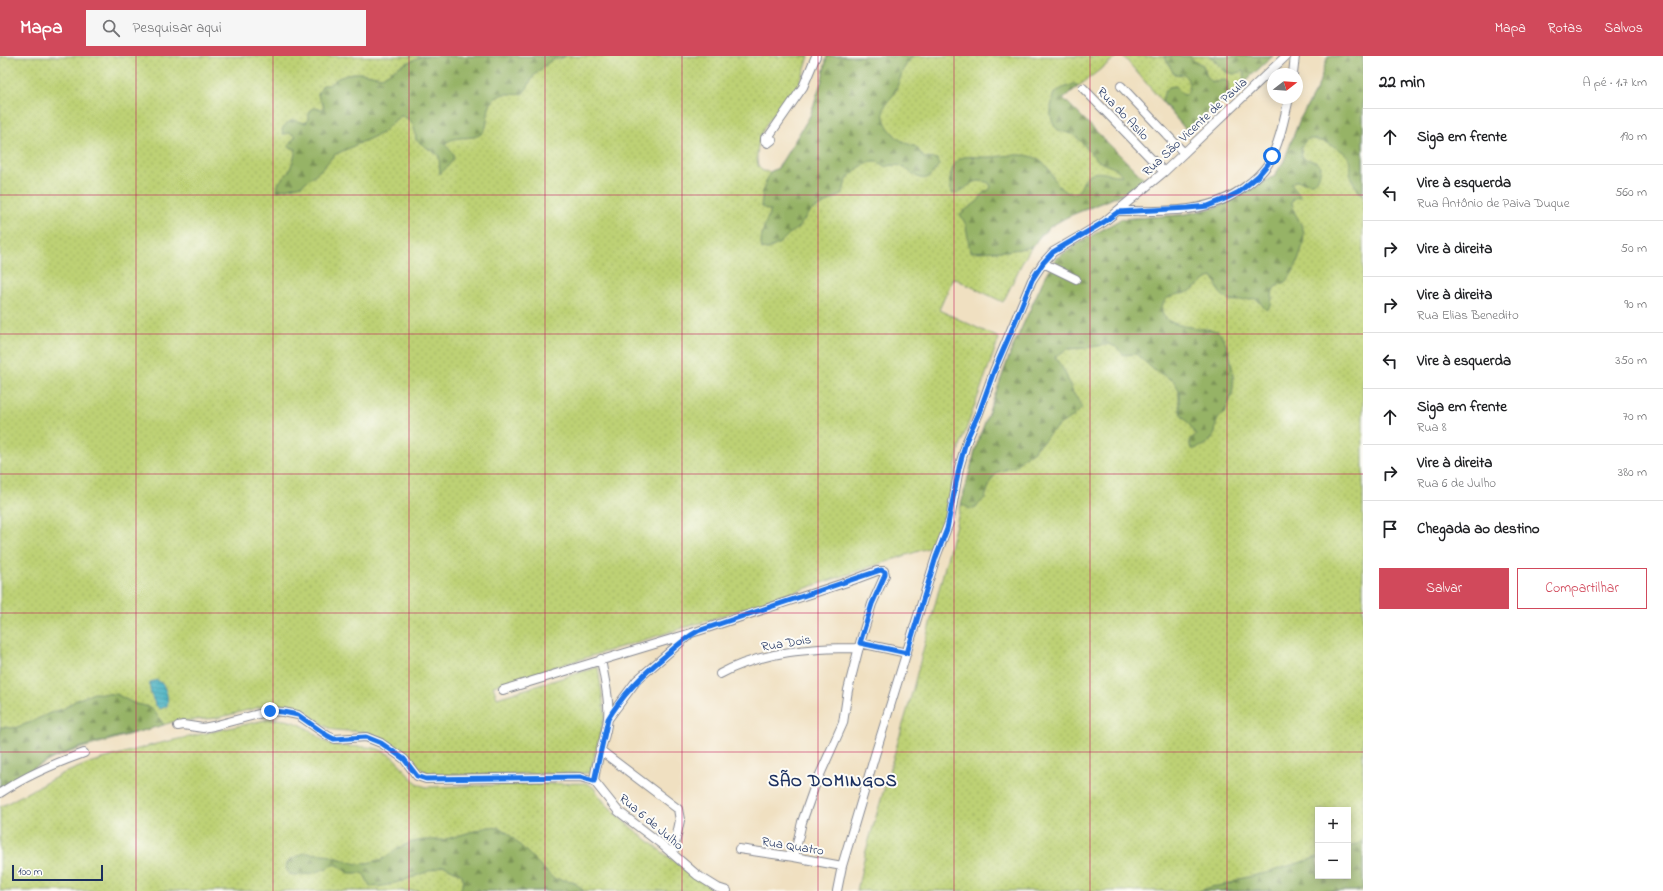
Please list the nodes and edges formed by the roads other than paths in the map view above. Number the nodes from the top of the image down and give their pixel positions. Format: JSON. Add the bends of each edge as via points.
{"nodes":[{"id":1,"x":816,"y":56,"type":"edge"},
{"id":2,"x":1286,"y":56,"type":"edge"},
{"id":3,"x":1295,"y":56,"type":"edge"},
{"id":4,"x":1294,"y":68,"type":"edge"},
{"id":5,"x":1121,"y":86,"type":"dead end"},
{"id":6,"x":1083,"y":88,"type":"dead end"},
{"id":7,"x":1287,"y":104,"type":"edge"},
{"id":8,"x":769,"y":136,"type":"dead end"},
{"id":9,"x":1184,"y":153,"type":"junction"},
{"id":10,"x":1164,"y":172,"type":"junction"},
{"id":11,"x":1118,"y":212,"type":"junction"},
{"id":12,"x":1043,"y":263,"type":"junction"},
{"id":13,"x":1076,"y":279,"type":"dead end"},
{"id":14,"x":698,"y":631,"type":"junction"},
{"id":15,"x":859,"y":646,"type":"junction"},
{"id":16,"x":907,"y":653,"type":"junction"},
{"id":17,"x":601,"y":659,"type":"junction"},
{"id":18,"x":720,"y":674,"type":"dead end"},
{"id":19,"x":503,"y":690,"type":"dead end"},
{"id":20,"x":608,"y":719,"type":"junction"},
{"id":21,"x":178,"y":726,"type":"dead end"},
{"id":22,"x":600,"y":750,"type":"junction"},
{"id":23,"x":84,"y":753,"type":"dead end"},
{"id":24,"x":594,"y":781,"type":"junction"},
{"id":25,"x":0,"y":793,"type":"edge"},
{"id":26,"x":739,"y":849,"type":"dead end"},
{"id":27,"x":673,"y":854,"type":"junction"},
{"id":28,"x":794,"y":857,"type":"junction"},
{"id":29,"x":842,"y":866,"type":"junction"},
{"id":30,"x":727,"y":891,"type":"edge"},
{"id":31,"x":837,"y":891,"type":"edge"}],
"edges":[{"from":1,"to":8,"type":"street","via":[[803,87]]},
{"from":2,"to":9,"type":"street","name":"Rua São Vicente de Paula"},
{"from":3,"to":4,"type":"street"},
{"from":5,"to":9,"type":"street"},
{"from":6,"to":10,"type":"street","name":"Rua do Asilo"},
{"from":7,"to":11,"type":"street","via":[[1276,146],[1268,164],[1239,192],[1208,206]]},
{"from":9,"to":10,"type":"street","name":"Rua São Vicente de Paula"},
{"from":10,"to":11,"type":"street","name":"Rua São Vicente de Paula"},
{"from":11,"to":12,"type":"street","name":"Rua São Vicente de Paula","via":[[1053,252]]},
{"from":12,"to":13,"type":"street"},
{"from":12,"to":16,"type":"street","name":"Rua São Vicente de Paula","via":[[1032,280],[966,441],[948,524]]},
{"from":14,"to":15,"type":"street","via":[[881,570],[885,572],[883,580],[872,604]]},
{"from":14,"to":17,"type":"street"},
{"from":14,"to":20,"type":"street","via":[[681,640],[649,668]]},
{"from":15,"to":16,"type":"street","name":"Rua Dois"},
{"from":15,"to":18,"type":"street","name":"Rua Dois","via":[[783,652],[743,663]]},
{"from":15,"to":28,"type":"street","via":[[843,723],[814,788],[802,822]]},
{"from":16,"to":29,"type":"street","name":"Rua São Vicente de Paula"},
{"from":17,"to":19,"type":"street"},
{"from":17,"to":20,"type":"street"},
{"from":20,"to":22,"type":"street"},
{"from":21,"to":24,"type":"street","via":[[203,728],[270,711],[283,712],[298,715],[334,739],[366,737],[381,743],[404,759],[417,776],[426,779],[580,777]]},
{"from":22,"to":24,"type":"street"},
{"from":22,"to":27,"type":"street","via":[[678,809],[680,820]]},
{"from":23,"to":25,"type":"street","via":[[50,764]]},
{"from":24,"to":27,"type":"street","name":"Rua 6 de Julho","via":[[618,811]]},
{"from":26,"to":28,"type":"street","name":"Rua Quatro"},
{"from":27,"to":30,"type":"street","name":"Rua 6 de Julho","via":[[706,882]]},
{"from":28,"to":29,"type":"street","name":"Rua Quatro"},
{"from":29,"to":31,"type":"street","name":"Rua São Vicente de Paula"}]}
